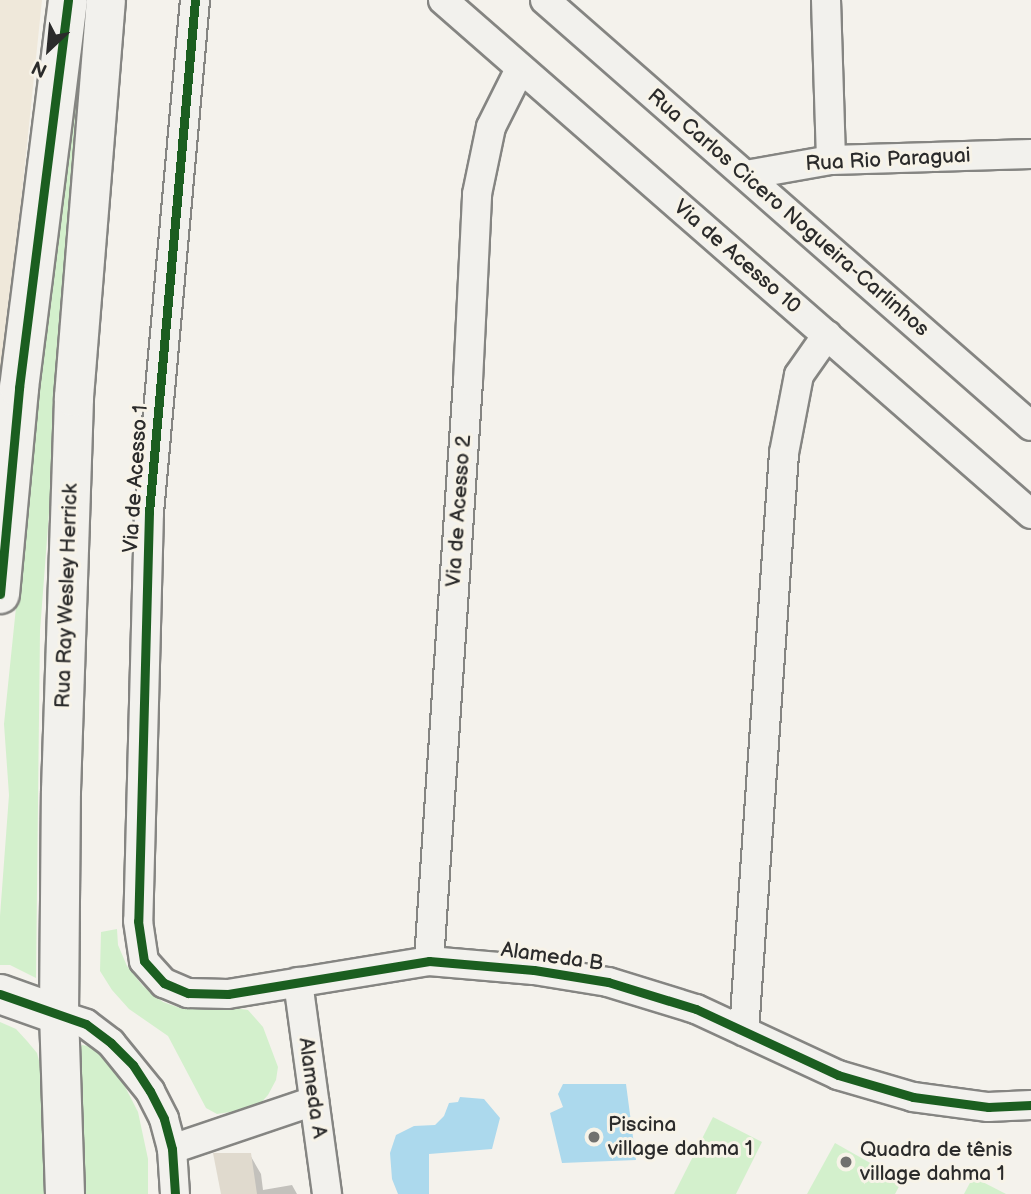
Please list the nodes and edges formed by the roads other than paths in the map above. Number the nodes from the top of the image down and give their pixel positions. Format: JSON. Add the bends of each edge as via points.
{"nodes":[{"id":1,"x":68,"y":0,"type":"edge"},
{"id":2,"x":106,"y":0,"type":"edge"},
{"id":3,"x":195,"y":0,"type":"edge"},
{"id":4,"x":443,"y":0,"type":"edge"},
{"id":5,"x":545,"y":0,"type":"edge"},
{"id":6,"x":826,"y":0,"type":"edge"},
{"id":7,"x":520,"y":69,"type":"junction"},
{"id":8,"x":1031,"y":154,"type":"edge"},
{"id":9,"x":831,"y":160,"type":"junction"},
{"id":10,"x":746,"y":175,"type":"junction"},
{"id":11,"x":827,"y":335,"type":"junction"},
{"id":12,"x":1031,"y":426,"type":"edge"},
{"id":13,"x":1031,"y":514,"type":"edge"},
{"id":14,"x":0,"y":594,"type":"edge"},
{"id":15,"x":145,"y":961,"type":"joint"},
{"id":16,"x":429,"y":961,"type":"junction"},
{"id":17,"x":298,"y":982,"type":"junction"},
{"id":18,"x":0,"y":994,"type":"edge"},
{"id":19,"x":59,"y":1015,"type":"junction"},
{"id":20,"x":744,"y":1031,"type":"junction"},
{"id":21,"x":314,"y":1101,"type":"junction"},
{"id":22,"x":1031,"y":1105,"type":"edge"},
{"id":23,"x":172,"y":1149,"type":"junction"},
{"id":24,"x":65,"y":1194,"type":"edge"},
{"id":25,"x":175,"y":1194,"type":"edge"},
{"id":26,"x":327,"y":1194,"type":"edge"}],
"edges":[{"from":1,"to":14,"type":"street","via":[[19,388]]},
{"from":2,"to":19,"type":"street","name":"Rua Ray Wesley Herrick","via":[[74,397]]},
{"from":3,"to":15,"type":"street","name":"Via de Acesso 1","via":[[149,512],[138,921]]},
{"from":4,"to":7,"type":"street","name":"Via de Acesso 10"},
{"from":5,"to":10,"type":"street","name":"Rua Carlos Cicero Nogueira-Carlinhos"},
{"from":6,"to":9,"type":"street"},
{"from":7,"to":11,"type":"street","name":"Via de Acesso 10"},
{"from":7,"to":16,"type":"street","name":"Via de Acesso 2","via":[[491,128],[477,194]]},
{"from":8,"to":9,"type":"street","name":"Rua Rio Paraguai"},
{"from":9,"to":10,"type":"street","name":"Rua Rio Paraguai"},
{"from":10,"to":12,"type":"street","name":"Rua Carlos Cicero Nogueira-Carlinhos"},
{"from":11,"to":13,"type":"street","name":"Via de Acesso 10"},
{"from":11,"to":20,"type":"street","via":[[799,375],[783,453]]},
{"from":15,"to":17,"type":"street","name":"Alameda B","via":[[164,984],[188,993],[228,994]]},
{"from":16,"to":17,"type":"street","name":"Alameda B"},
{"from":16,"to":20,"type":"street","name":"Alameda B","via":[[608,982],[695,1009]]},
{"from":17,"to":21,"type":"street","name":"Alameda A"},
{"from":18,"to":19,"type":"street"},
{"from":19,"to":23,"type":"street","via":[[86,1024],[132,1065],[164,1119]]},
{"from":19,"to":24,"type":"street","name":"Rua Ray Wesley Herrick"},
{"from":20,"to":22,"type":"street","name":"Alameda B","via":[[838,1075],[912,1097],[988,1107]]},
{"from":21,"to":23,"type":"street"},
{"from":21,"to":26,"type":"street","name":"Alameda A"},
{"from":23,"to":25,"type":"street"}]}
